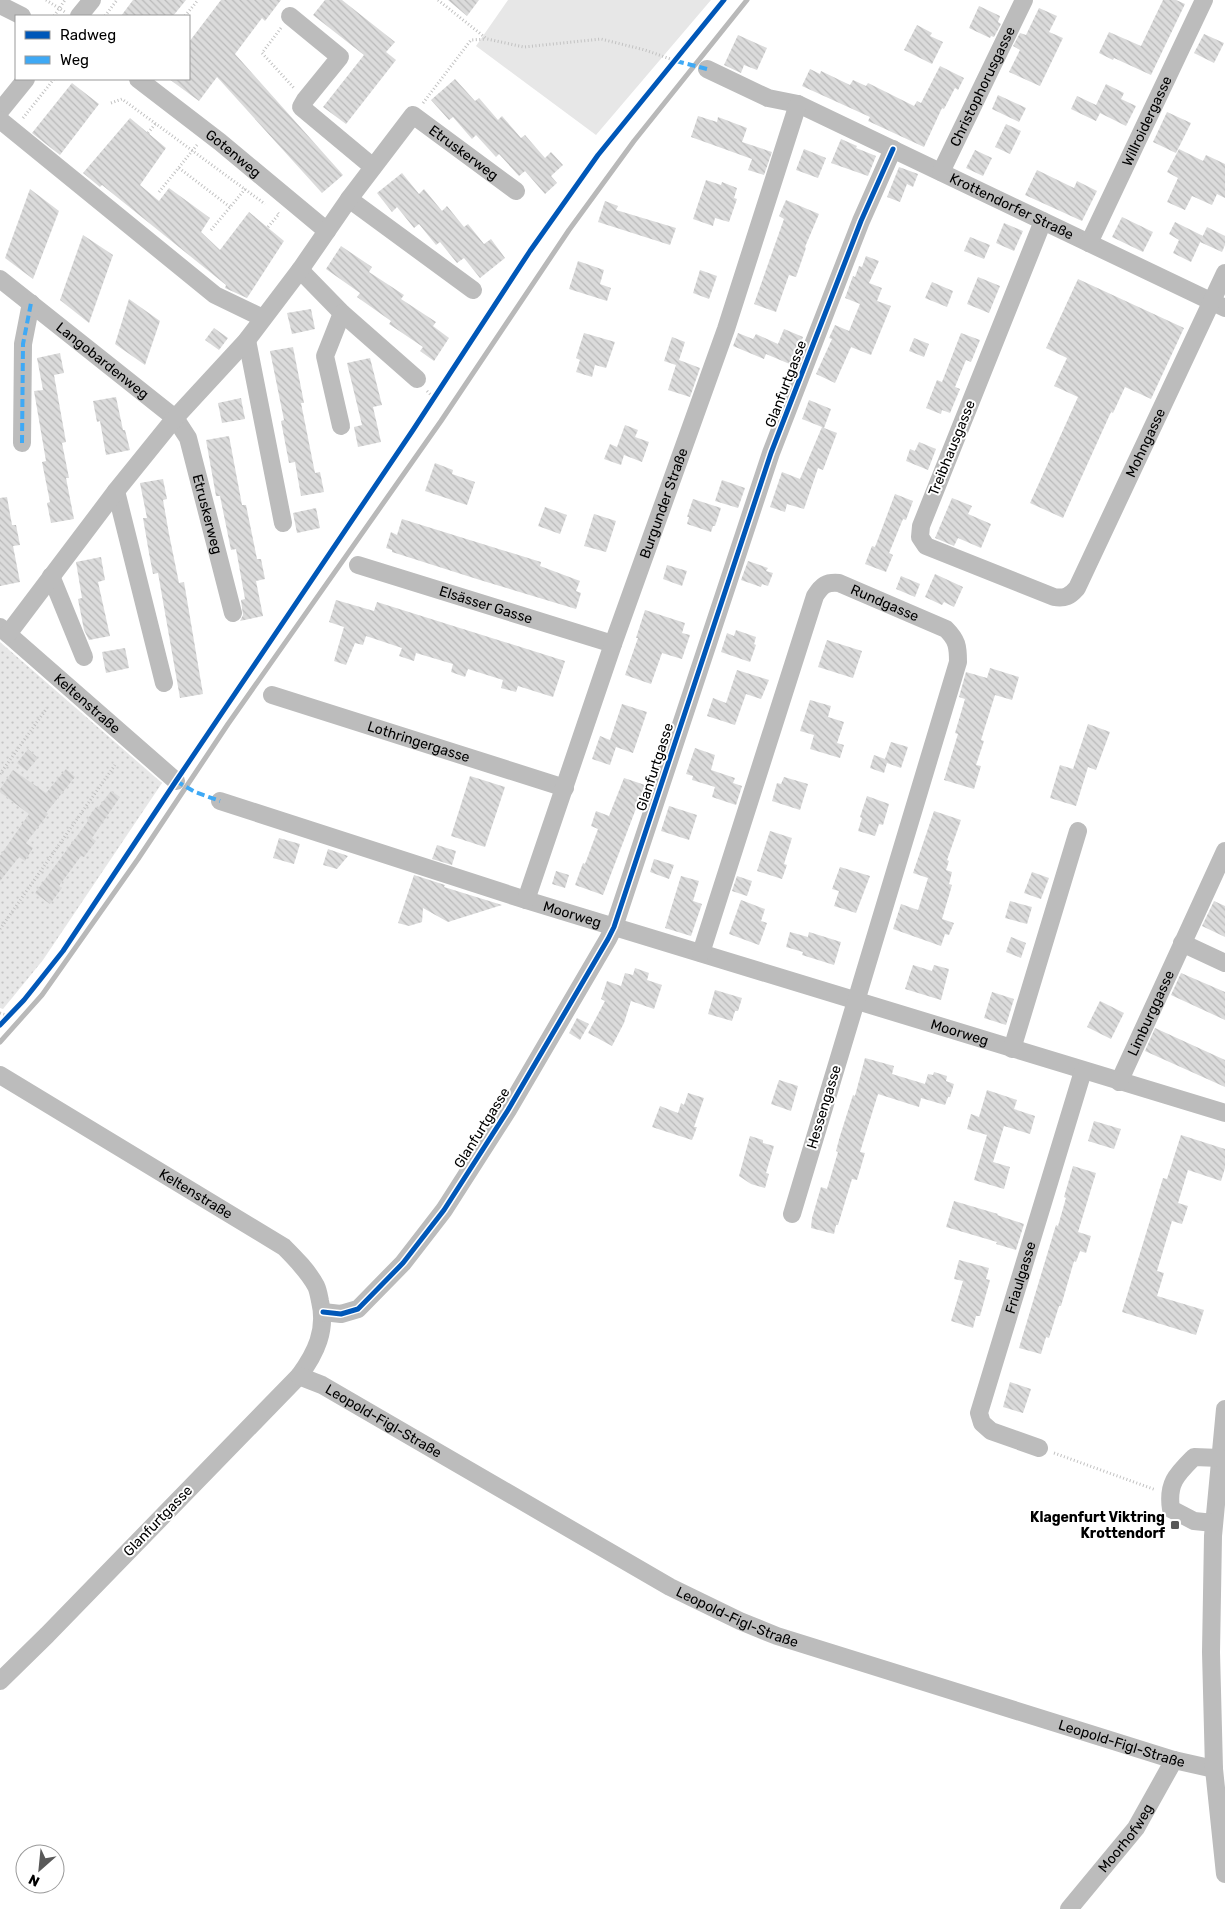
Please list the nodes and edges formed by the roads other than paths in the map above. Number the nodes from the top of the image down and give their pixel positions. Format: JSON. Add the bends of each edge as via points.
{"nodes":[{"id":1,"x":92,"y":0,"type":"edge"},
{"id":2,"x":1024,"y":0,"type":"edge"},
{"id":3,"x":1204,"y":0,"type":"edge"},
{"id":4,"x":0,"y":5,"type":"edge"},
{"id":5,"x":20,"y":15,"type":"edge"},
{"id":6,"x":80,"y":15,"type":"edge"},
{"id":7,"x":290,"y":16,"type":"road end"},
{"id":8,"x":707,"y":69,"type":"dead end"},
{"id":9,"x":25,"y":80,"type":"edge"},
{"id":10,"x":139,"y":80,"type":"edge"},
{"id":11,"x":798,"y":104,"type":"junction"},
{"id":12,"x":4,"y":114,"type":"edge"},
{"id":13,"x":893,"y":149,"type":"junction"},
{"id":14,"x":373,"y":167,"type":"junction"},
{"id":15,"x":941,"y":172,"type":"junction"},
{"id":16,"x":516,"y":191,"type":"dead end"},
{"id":17,"x":349,"y":198,"type":"junction"},
{"id":18,"x":1043,"y":221,"type":"junction"},
{"id":19,"x":327,"y":231,"type":"junction"},
{"id":20,"x":1089,"y":243,"type":"junction"},
{"id":21,"x":300,"y":270,"type":"junction"},
{"id":22,"x":1225,"y":273,"type":"edge"},
{"id":23,"x":0,"y":279,"type":"edge"},
{"id":24,"x":473,"y":290,"type":"dead end"},
{"id":25,"x":31,"y":303,"type":"junction"},
{"id":26,"x":1218,"y":305,"type":"edge"},
{"id":27,"x":342,"y":313,"type":"junction"},
{"id":28,"x":263,"y":318,"type":"junction"},
{"id":29,"x":247,"y":340,"type":"junction"},
{"id":30,"x":417,"y":379,"type":"dead end"},
{"id":31,"x":175,"y":418,"type":"junction"},
{"id":32,"x":341,"y":426,"type":"dead end"},
{"id":33,"x":22,"y":443,"type":"dead end"},
{"id":34,"x":116,"y":491,"type":"junction"},
{"id":35,"x":283,"y":523,"type":"dead end"},
{"id":36,"x":358,"y":565,"type":"dead end"},
{"id":37,"x":51,"y":576,"type":"junction"},
{"id":38,"x":1054,"y":597,"type":"joint"},
{"id":39,"x":233,"y":613,"type":"dead end"},
{"id":40,"x":4,"y":630,"type":"edge"},
{"id":41,"x":614,"y":644,"type":"junction"},
{"id":42,"x":84,"y":657,"type":"dead end"},
{"id":43,"x":164,"y":682,"type":"dead end"},
{"id":44,"x":272,"y":695,"type":"dead end"},
{"id":45,"x":176,"y":781,"type":"dead end"},
{"id":46,"x":566,"y":788,"type":"junction"},
{"id":47,"x":220,"y":801,"type":"dead end"},
{"id":48,"x":1078,"y":831,"type":"dead end"},
{"id":49,"x":1225,"y":851,"type":"edge"},
{"id":50,"x":526,"y":900,"type":"junction"},
{"id":51,"x":614,"y":927,"type":"junction"},
{"id":52,"x":1182,"y":943,"type":"junction"},
{"id":53,"x":701,"y":953,"type":"junction"},
{"id":54,"x":1225,"y":963,"type":"edge"},
{"id":55,"x":856,"y":1000,"type":"junction"},
{"id":56,"x":1012,"y":1049,"type":"junction"},
{"id":57,"x":1084,"y":1071,"type":"junction"},
{"id":58,"x":0,"y":1074,"type":"edge"},
{"id":59,"x":1119,"y":1082,"type":"junction"},
{"id":60,"x":1225,"y":1113,"type":"edge"},
{"id":61,"x":792,"y":1214,"type":"dead end"},
{"id":62,"x":323,"y":1312,"type":"junction"},
{"id":63,"x":312,"y":1358,"type":"joint"},
{"id":64,"x":299,"y":1376,"type":"junction"},
{"id":65,"x":1225,"y":1409,"type":"edge"},
{"id":66,"x":1039,"y":1448,"type":"road end"},
{"id":67,"x":1221,"y":1469,"type":"edge"},
{"id":68,"x":1214,"y":1523,"type":"junction"},
{"id":69,"x":0,"y":1681,"type":"edge"},
{"id":70,"x":1174,"y":1760,"type":"junction"},
{"id":71,"x":1214,"y":1769,"type":"junction"},
{"id":72,"x":1225,"y":1874,"type":"edge"},
{"id":73,"x":1069,"y":1909,"type":"edge"}],
"edges":[{"from":1,"to":6,"type":"street"},
{"from":2,"to":15,"type":"street","name":"Christophorusgasse"},
{"from":3,"to":20,"type":"street","name":"Willroidergasse"},
{"from":4,"to":5,"type":"street"},
{"from":7,"to":14,"type":"street","via":[[340,57],[304,100],[302,107]]},
{"from":8,"to":11,"type":"street","name":"Krottendorfer Straße","via":[[768,98]]},
{"from":9,"to":12,"type":"street"},
{"from":10,"to":19,"type":"street","name":"Gotenweg"},
{"from":11,"to":13,"type":"street","name":"Krottendorfer Straße"},
{"from":11,"to":41,"type":"street","name":"Burgunder Straße","via":[[726,329]]},
{"from":12,"to":28,"type":"street","via":[[98,202],[215,295]]},
{"from":13,"to":15,"type":"street","name":"Krottendorfer Straße"},
{"from":13,"to":51,"type":"street","name":"Glanfurtgasse","via":[[861,221],[771,453]]},
{"from":14,"to":16,"type":"street","name":"Etruskerweg","via":[[413,115]]},
{"from":14,"to":17,"type":"street"},
{"from":15,"to":18,"type":"street","name":"Krottendorfer Straße"},
{"from":17,"to":19,"type":"street"},
{"from":17,"to":24,"type":"street"},
{"from":18,"to":20,"type":"street","name":"Krottendorfer Straße"},
{"from":18,"to":38,"type":"street","name":"Treibhausgasse","via":[[921,526],[920,537],[926,546]]},
{"from":19,"to":21,"type":"street"},
{"from":20,"to":26,"type":"street","name":"Krottendorfer Straße"},
{"from":21,"to":27,"type":"street"},
{"from":21,"to":28,"type":"street"},
{"from":22,"to":26,"type":"street","name":"Mohngasse"},
{"from":23,"to":25,"type":"street","name":"Langobardenweg"},
{"from":25,"to":31,"type":"street","name":"Langobardenweg"},
{"from":25,"to":33,"type":"street","via":[[23,344]]},
{"from":26,"to":38,"type":"street","name":"Mohngasse","via":[[1077,588],[1071,595]]},
{"from":27,"to":30,"type":"street"},
{"from":27,"to":32,"type":"street","via":[[325,356]]},
{"from":28,"to":29,"type":"street"},
{"from":29,"to":31,"type":"street"},
{"from":29,"to":35,"type":"street"},
{"from":31,"to":34,"type":"street"},
{"from":31,"to":39,"type":"street","name":"Etruskerweg","via":[[188,438]]},
{"from":34,"to":37,"type":"street"},
{"from":34,"to":43,"type":"street"},
{"from":36,"to":41,"type":"street","name":"Elsässer Gasse"},
{"from":37,"to":40,"type":"street"},
{"from":37,"to":42,"type":"street"},
{"from":40,"to":45,"type":"street","name":"Keltenstraße"},
{"from":41,"to":46,"type":"street","name":"Burgunder Straße"},
{"from":44,"to":46,"type":"street","name":"Lothringergasse"},
{"from":46,"to":50,"type":"street","name":"Burgunder Straße"},
{"from":47,"to":50,"type":"street","name":"Moorweg"},
{"from":48,"to":56,"type":"street"},
{"from":49,"to":52,"type":"street","name":"Limburggasse"},
{"from":50,"to":51,"type":"street","name":"Moorweg"},
{"from":51,"to":53,"type":"street","name":"Moorweg"},
{"from":51,"to":62,"type":"street","name":"Glanfurtgasse","via":[[508,1110],[444,1210],[403,1263],[358,1309],[341,1314]]},
{"from":52,"to":54,"type":"street"},
{"from":52,"to":59,"type":"street","name":"Limburggasse"},
{"from":53,"to":55,"type":"street","name":"Moorweg"},
{"from":53,"to":55,"type":"street","name":"Rundgasse","via":[[815,596],[828,582],[839,583],[946,630],[955,638],[958,650],[958,662]]},
{"from":55,"to":56,"type":"street","name":"Moorweg"},
{"from":55,"to":61,"type":"street","name":"Hessengasse"},
{"from":56,"to":57,"type":"street","name":"Moorweg"},
{"from":57,"to":59,"type":"street","name":"Moorweg"},
{"from":57,"to":66,"type":"street","name":"Friaulgasse","via":[[980,1413],[982,1423],[991,1431]]},
{"from":58,"to":62,"type":"street","name":"Keltenstraße","via":[[284,1246],[317,1287]]},
{"from":59,"to":60,"type":"street","name":"Moorweg"},
{"from":62,"to":63,"type":"street","name":"Keltenstraße","via":[[322,1330]]},
{"from":63,"to":64,"type":"street","name":"Glanfurtgasse"},
{"from":64,"to":69,"type":"street","name":"Glanfurtgasse"},
{"from":64,"to":70,"type":"street","name":"Leopold-Figl-Straße","via":[[322,1385],[670,1587],[740,1622]]},
{"from":65,"to":67,"type":"street"},
{"from":67,"to":68,"type":"street"},
{"from":67,"to":68,"type":"street","via":[[1194,1456],[1175,1476],[1169,1494],[1171,1508],[1194,1521]]},
{"from":68,"to":71,"type":"street","via":[[1211,1652]]},
{"from":70,"to":71,"type":"street","name":"Leopold-Figl-Straße"},
{"from":70,"to":73,"type":"street","name":"Moorhofweg","via":[[1136,1828]]},
{"from":71,"to":72,"type":"street"}]}
